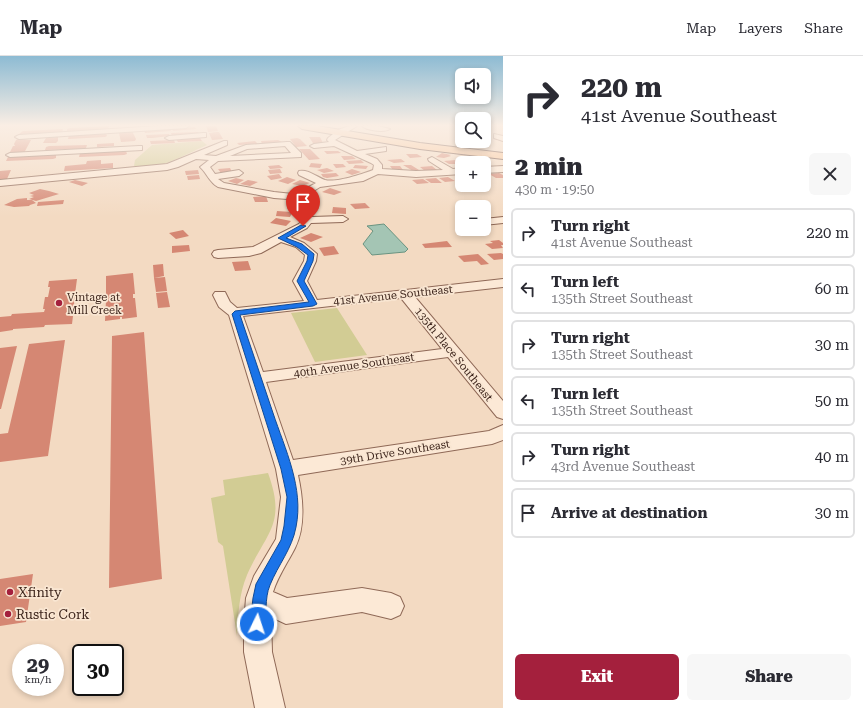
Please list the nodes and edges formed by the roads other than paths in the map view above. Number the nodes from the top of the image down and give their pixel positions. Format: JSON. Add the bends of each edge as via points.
{"nodes":[{"id":1,"x":132,"y":156,"type":"edge"},
{"id":2,"x":193,"y":156,"type":"edge"},
{"id":3,"x":196,"y":156,"type":"edge"},
{"id":4,"x":222,"y":156,"type":"edge"},
{"id":5,"x":269,"y":156,"type":"edge"},
{"id":6,"x":364,"y":156,"type":"edge"},
{"id":7,"x":216,"y":159,"type":"junction"},
{"id":8,"x":432,"y":159,"type":"dead end"},
{"id":9,"x":503,"y":168,"type":"edge"},
{"id":10,"x":491,"y":169,"type":"edge"},
{"id":11,"x":130,"y":171,"type":"junction"},
{"id":12,"x":208,"y":171,"type":"junction"},
{"id":13,"x":377,"y":171,"type":"junction"},
{"id":14,"x":452,"y":172,"type":"junction"},
{"id":15,"x":455,"y":172,"type":"edge"},
{"id":16,"x":238,"y":174,"type":"dead end"},
{"id":17,"x":302,"y":174,"type":"dead end"},
{"id":18,"x":0,"y":183,"type":"edge"},
{"id":19,"x":324,"y":183,"type":"junction"},
{"id":20,"x":306,"y":198,"type":"junction"},
{"id":21,"x":343,"y":219,"type":"dead end"},
{"id":22,"x":307,"y":220,"type":"junction"},
{"id":23,"x":503,"y":220,"type":"edge"},
{"id":24,"x":491,"y":221,"type":"edge"},
{"id":25,"x":281,"y":238,"type":"junction"},
{"id":26,"x":218,"y":254,"type":"dead end"},
{"id":27,"x":503,"y":283,"type":"edge"},
{"id":28,"x":405,"y":294,"type":"junction"},
{"id":29,"x":220,"y":295,"type":"dead end"},
{"id":30,"x":313,"y":304,"type":"junction"},
{"id":31,"x":235,"y":314,"type":"junction"},
{"id":32,"x":452,"y":352,"type":"junction"},
{"id":33,"x":257,"y":378,"type":"junction"},
{"id":34,"x":503,"y":413,"type":"edge"},
{"id":35,"x":503,"y":432,"type":"edge"},
{"id":36,"x":286,"y":469,"type":"junction"},
{"id":37,"x":259,"y":598,"type":"junction"},
{"id":38,"x":391,"y":606,"type":"dead end"},
{"id":39,"x":270,"y":708,"type":"edge"}],
"edges":[{"from":1,"to":11,"type":"street"},
{"from":2,"to":11,"type":"street","via":[[167,167]]},
{"from":3,"to":7,"type":"street"},
{"from":4,"to":7,"type":"street"},
{"from":5,"to":7,"type":"street"},
{"from":6,"to":13,"type":"street","via":[[377,163]]},
{"from":7,"to":12,"type":"street"},
{"from":8,"to":14,"type":"street"},
{"from":9,"to":10,"type":"street"},
{"from":11,"to":18,"type":"street"},
{"from":12,"to":16,"type":"street"},
{"from":12,"to":20,"type":"street","via":[[215,182],[221,185]]},
{"from":13,"to":14,"type":"street","via":[[416,174]]},
{"from":13,"to":19,"type":"street","via":[[362,178]]},
{"from":14,"to":15,"type":"street"},
{"from":17,"to":19,"type":"street"},
{"from":19,"to":20,"type":"street","via":[[308,191]]},
{"from":20,"to":22,"type":"street"},
{"from":21,"to":22,"type":"street"},
{"from":22,"to":25,"type":"street","via":[[303,226]]},
{"from":23,"to":24,"type":"street"},
{"from":25,"to":26,"type":"street","via":[[257,250]]},
{"from":25,"to":30,"type":"street","via":[[300,245],[311,254],[300,281]]},
{"from":27,"to":28,"type":"street","name":"41st Avenue Southeast"},
{"from":28,"to":30,"type":"street","name":"41st Avenue Southeast"},
{"from":28,"to":32,"type":"street","name":"135th Place Southeast"},
{"from":29,"to":31,"type":"street","via":[[221,302]]},
{"from":30,"to":31,"type":"street","name":"41st Avenue Southeast"},
{"from":31,"to":33,"type":"street"},
{"from":32,"to":33,"type":"street","name":"40th Avenue Southeast"},
{"from":32,"to":34,"type":"street","name":"135th Place Southeast"},
{"from":33,"to":36,"type":"street"},
{"from":35,"to":36,"type":"street","name":"39th Drive Southeast","via":[[492,437]]},
{"from":36,"to":37,"type":"street","via":[[292,497],[287,541],[263,584]]},
{"from":37,"to":38,"type":"street","via":[[286,611],[362,600]]},
{"from":37,"to":39,"type":"street","via":[[258,652]]}]}
